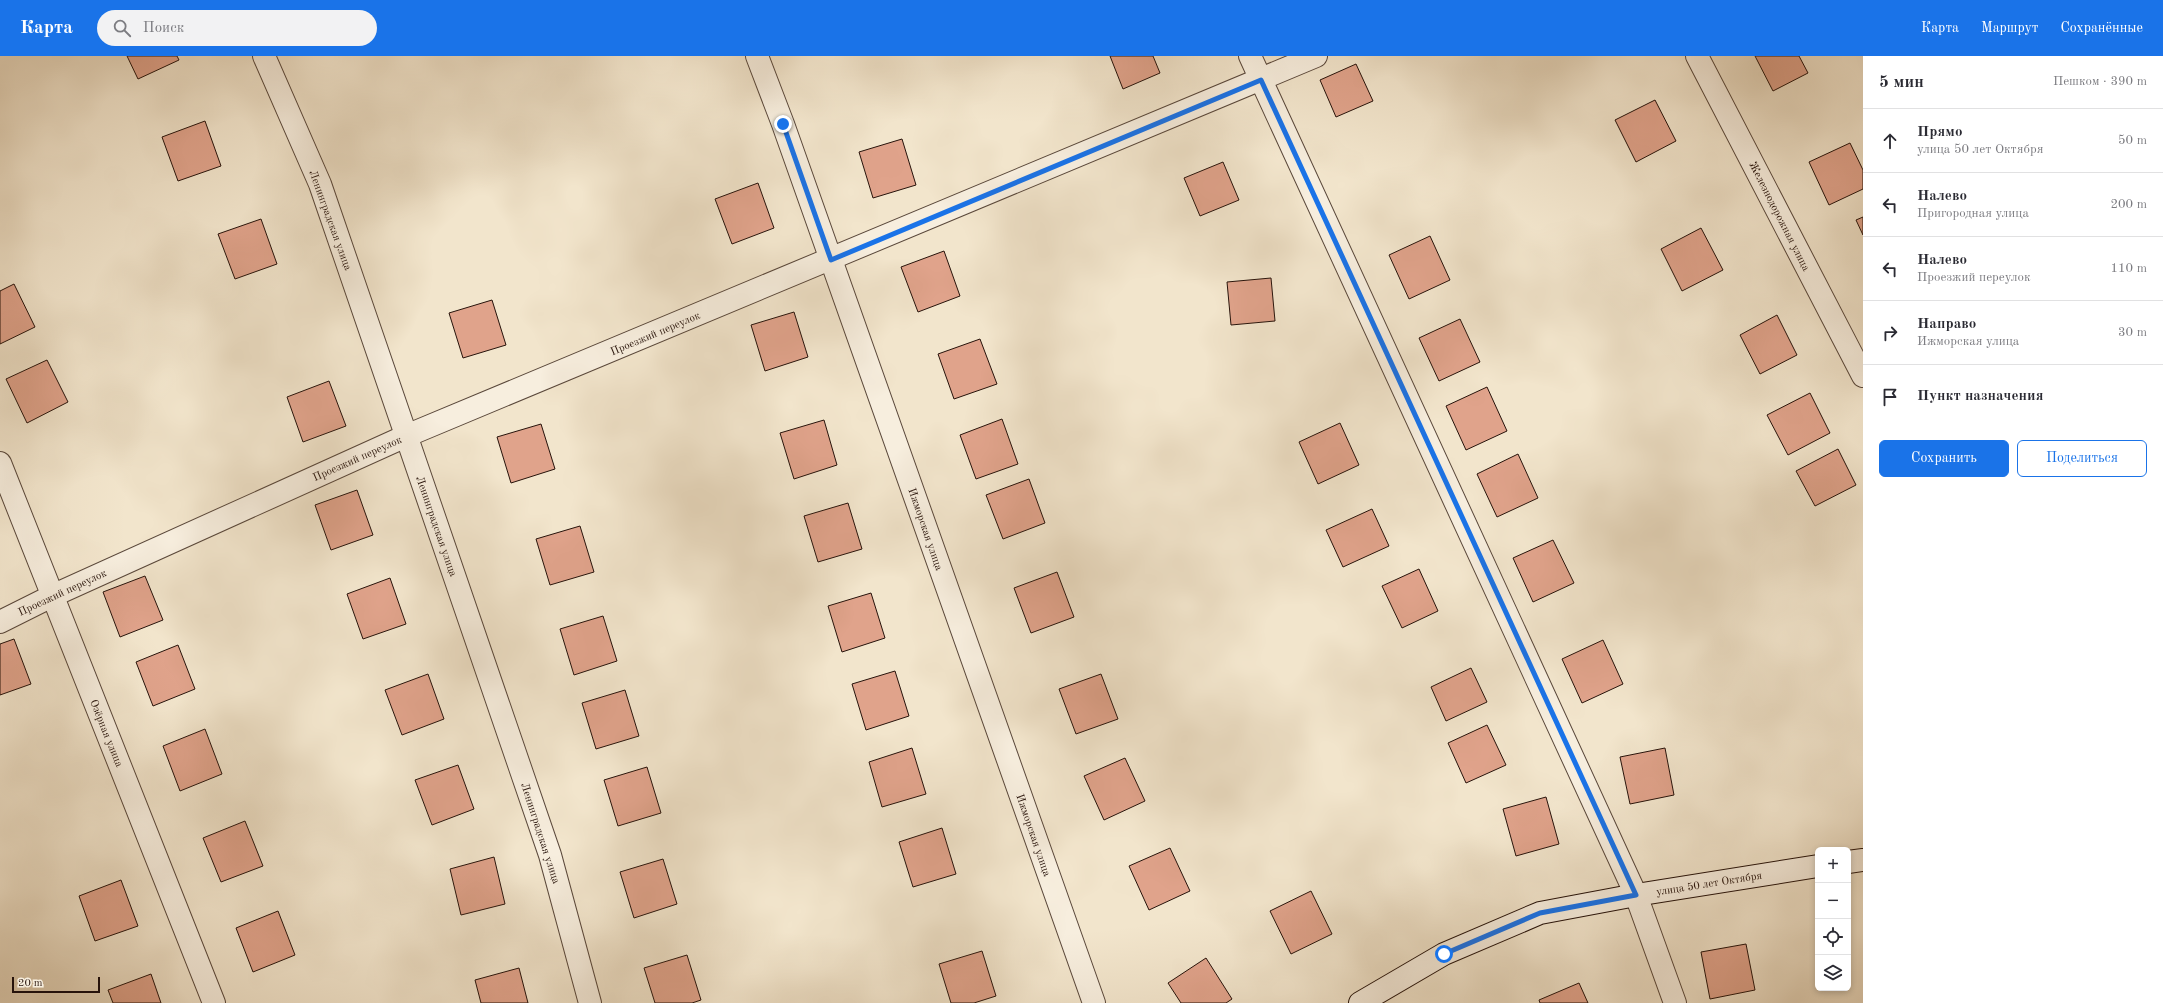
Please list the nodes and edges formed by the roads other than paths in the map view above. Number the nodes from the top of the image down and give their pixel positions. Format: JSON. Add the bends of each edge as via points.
{"nodes":[{"id":1,"x":264,"y":56,"type":"edge"},
{"id":2,"x":757,"y":56,"type":"edge"},
{"id":3,"x":1250,"y":56,"type":"edge"},
{"id":4,"x":1316,"y":56,"type":"edge"},
{"id":5,"x":1697,"y":56,"type":"edge"},
{"id":6,"x":1261,"y":80,"type":"junction"},
{"id":7,"x":831,"y":260,"type":"junction"},
{"id":8,"x":1863,"y":376,"type":"edge"},
{"id":9,"x":406,"y":436,"type":"junction"},
{"id":10,"x":0,"y":464,"type":"edge"},
{"id":11,"x":52,"y":596,"type":"junction"},
{"id":12,"x":0,"y":622,"type":"edge"},
{"id":13,"x":1863,"y":860,"type":"edge"},
{"id":14,"x":1851,"y":862,"type":"edge"},
{"id":15,"x":1815,"y":866,"type":"edge"},
{"id":16,"x":1636,"y":895,"type":"junction"},
{"id":17,"x":214,"y":1003,"type":"edge"},
{"id":18,"x":590,"y":1003,"type":"edge"},
{"id":19,"x":1094,"y":1003,"type":"edge"},
{"id":20,"x":1360,"y":1003,"type":"edge"},
{"id":21,"x":1675,"y":1003,"type":"edge"}],
"edges":[{"from":1,"to":9,"type":"street","name":"Ленинградская улица","via":[[320,184]]},
{"from":2,"to":7,"type":"street","name":"Ижморская улица"},
{"from":3,"to":6,"type":"street"},
{"from":4,"to":6,"type":"street","name":"Проезжий переулок"},
{"from":5,"to":8,"type":"street","name":"Железнодорожная улица"},
{"from":6,"to":7,"type":"street","name":"Проезжий переулок"},
{"from":6,"to":16,"type":"street"},
{"from":7,"to":9,"type":"street","name":"Проезжий переулок"},
{"from":7,"to":19,"type":"street","name":"Ижморская улица"},
{"from":9,"to":11,"type":"street","name":"Проезжий переулок"},
{"from":9,"to":18,"type":"street","name":"Ленинградская улица","via":[[550,855]]},
{"from":10,"to":11,"type":"street","name":"Озёрная улица"},
{"from":11,"to":12,"type":"street","name":"Проезжий переулок"},
{"from":11,"to":17,"type":"street","name":"Озёрная улица"},
{"from":13,"to":14,"type":"street"},
{"from":15,"to":16,"type":"street","name":"улица 50 лет Октября"},
{"from":16,"to":20,"type":"street","name":"улица 50 лет Октября","via":[[1540,913],[1444,954]]},
{"from":16,"to":21,"type":"street"}]}
